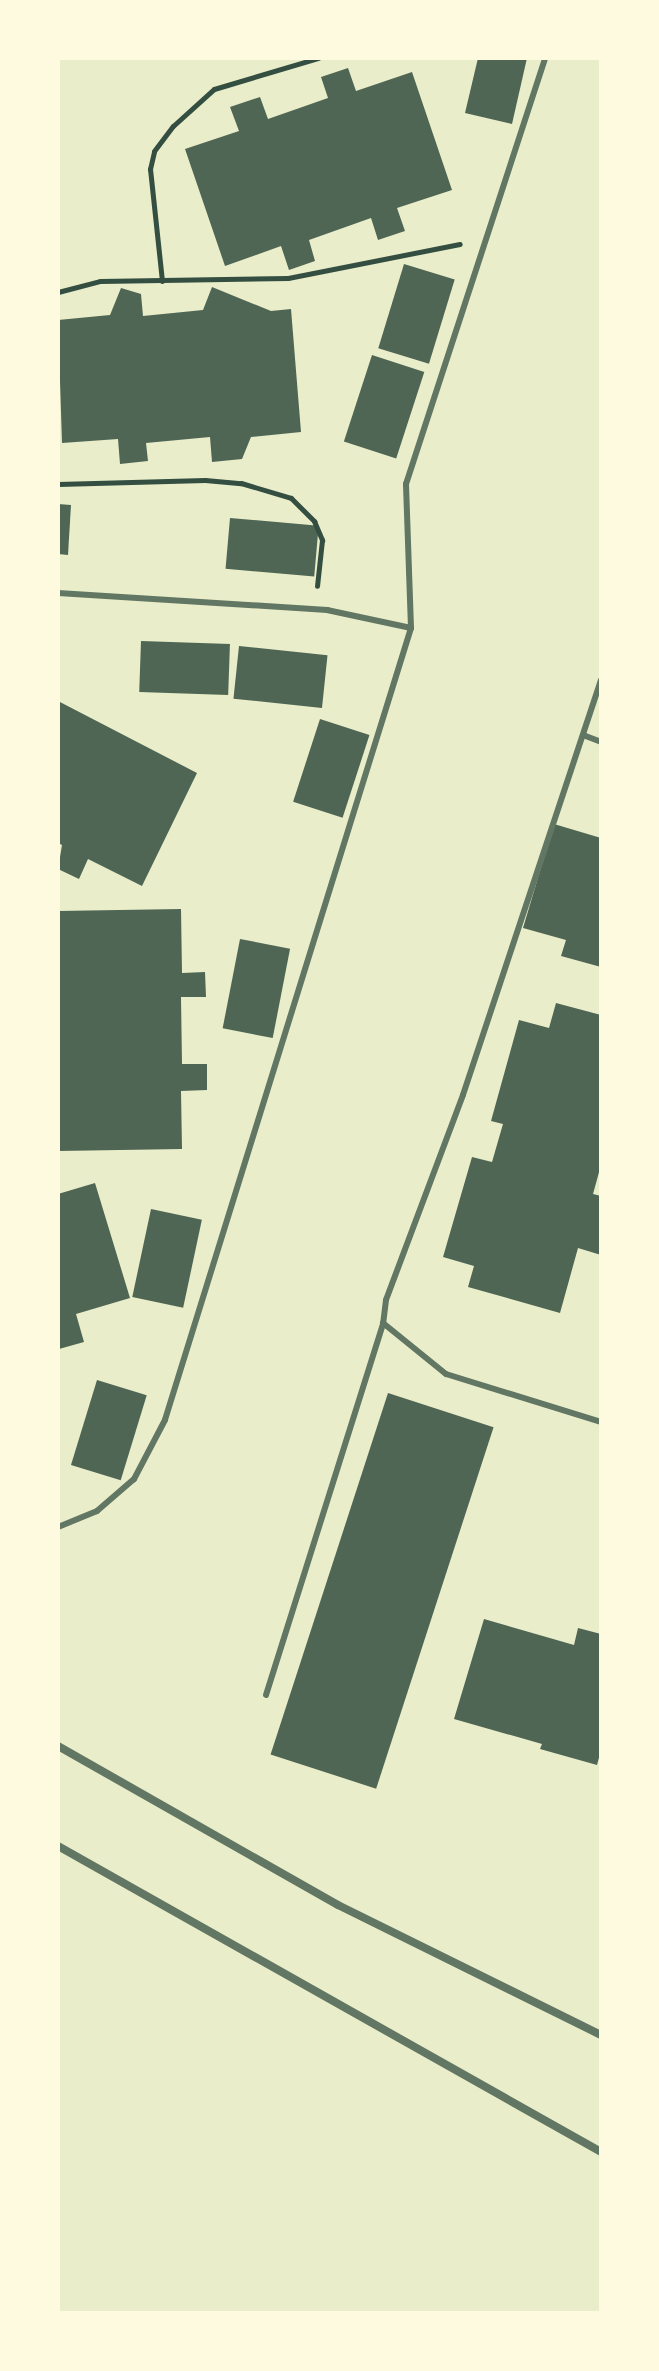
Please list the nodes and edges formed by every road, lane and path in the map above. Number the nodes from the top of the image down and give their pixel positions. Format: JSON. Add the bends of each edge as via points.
{"nodes":[{"id":1,"x":318,"y":58,"type":"edge"},
{"id":2,"x":545,"y":58,"type":"edge"},
{"id":3,"x":485,"y":242,"type":"junction"},
{"id":4,"x":162,"y":281,"type":"junction"},
{"id":5,"x":58,"y":292,"type":"edge"},
{"id":6,"x":58,"y":484,"type":"edge"},
{"id":7,"x":58,"y":593,"type":"edge"},
{"id":8,"x":314,"y":609,"type":"junction"},
{"id":9,"x":411,"y":628,"type":"junction"},
{"id":10,"x":601,"y":680,"type":"edge"},
{"id":11,"x":583,"y":735,"type":"junction"},
{"id":12,"x":601,"y":742,"type":"edge"},
{"id":13,"x":383,"y":1323,"type":"junction"},
{"id":14,"x":601,"y":1422,"type":"edge"},
{"id":15,"x":58,"y":1527,"type":"edge"},
{"id":16,"x":266,"y":1695,"type":"dead end"},
{"id":17,"x":58,"y":1746,"type":"edge"},
{"id":18,"x":58,"y":1846,"type":"edge"},
{"id":19,"x":601,"y":2035,"type":"edge"},
{"id":20,"x":601,"y":2152,"type":"edge"}],
"edges":[{"from":1,"to":4,"type":"path","via":[[214,89],[154,151],[150,169]]},
{"from":2,"to":3,"type":"lane"},
{"from":3,"to":4,"type":"path","via":[[288,278]]},
{"from":3,"to":9,"type":"lane","via":[[406,484]]},
{"from":4,"to":5,"type":"path","via":[[100,281]]},
{"from":6,"to":8,"type":"path","via":[[205,480],[265,488],[291,498],[314,521],[322,540]]},
{"from":7,"to":8,"type":"lane"},
{"from":8,"to":9,"type":"lane"},
{"from":9,"to":15,"type":"lane","via":[[165,1420],[134,1479],[97,1511]]},
{"from":10,"to":11,"type":"lane"},
{"from":11,"to":12,"type":"lane"},
{"from":11,"to":13,"type":"lane","via":[[463,1095],[386,1300]]},
{"from":13,"to":14,"type":"lane","via":[[446,1374]]},
{"from":13,"to":16,"type":"lane"},
{"from":17,"to":19,"type":"street","via":[[338,1905]]},
{"from":18,"to":20,"type":"street"}]}
